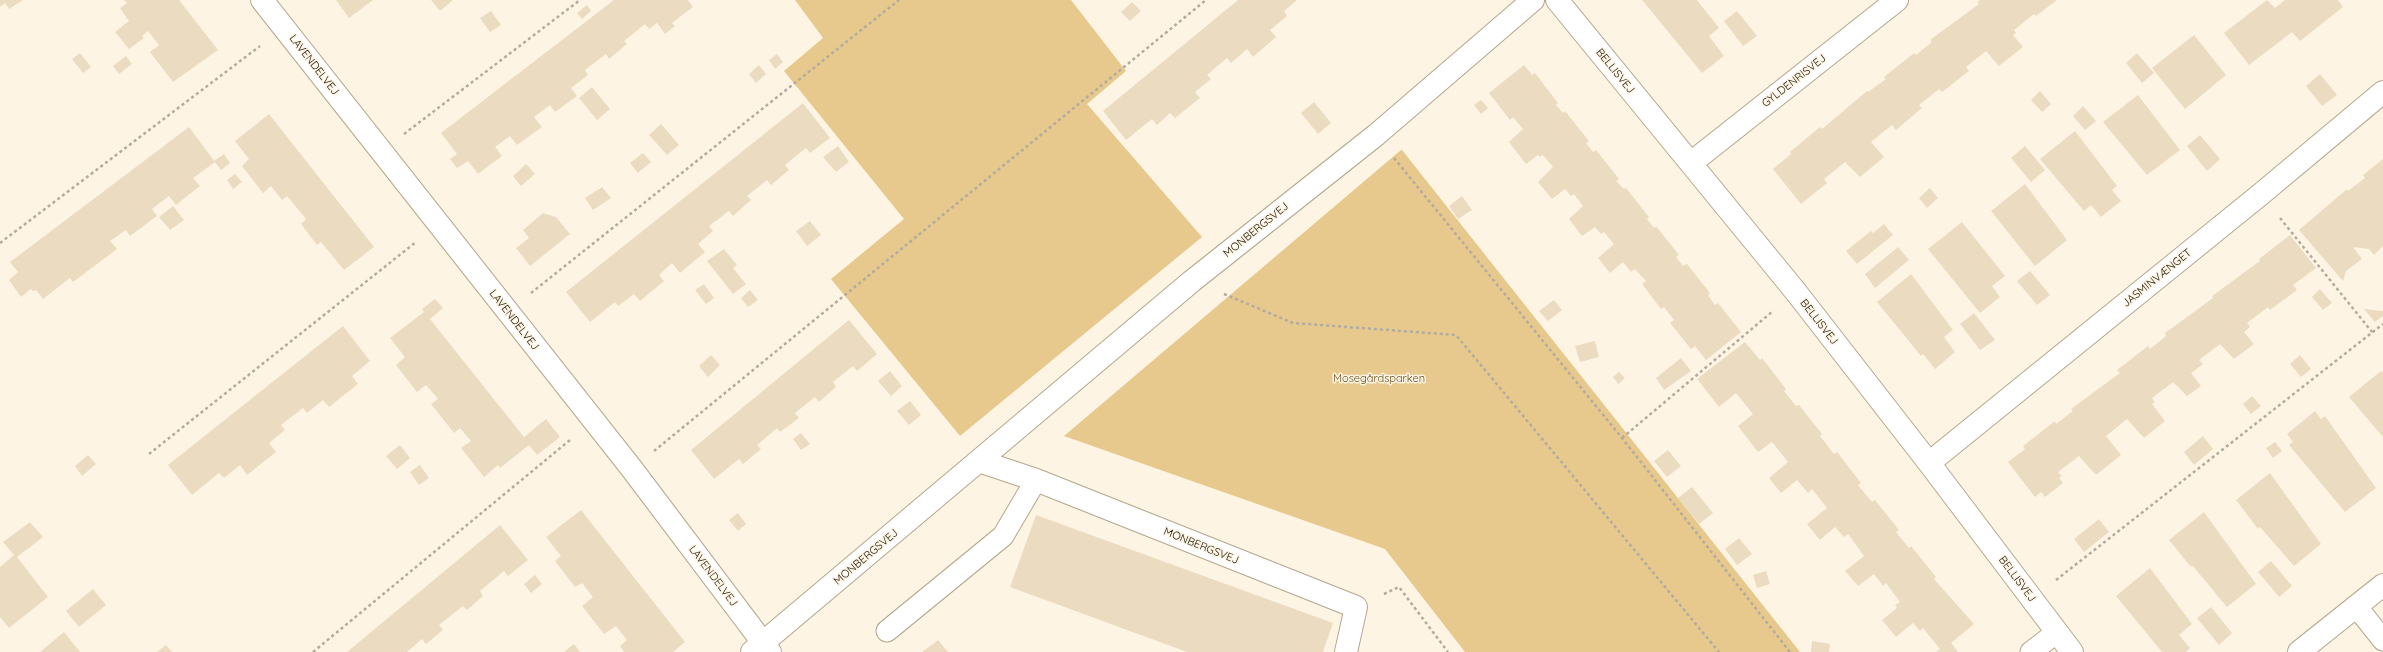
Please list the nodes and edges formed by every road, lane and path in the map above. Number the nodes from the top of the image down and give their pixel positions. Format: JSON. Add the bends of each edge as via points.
{"nodes":[{"id":1,"x":262,"y":0,"type":"edge"},
{"id":2,"x":580,"y":0,"type":"edge"},
{"id":3,"x":899,"y":0,"type":"edge"},
{"id":4,"x":1206,"y":0,"type":"edge"},
{"id":5,"x":1533,"y":0,"type":"edge"},
{"id":6,"x":1557,"y":0,"type":"edge"},
{"id":7,"x":1897,"y":0,"type":"edge"},
{"id":8,"x":284,"y":28,"type":"junction"},
{"id":9,"x":2383,"y":92,"type":"edge"},
{"id":10,"x":1376,"y":135,"type":"junction"},
{"id":11,"x":382,"y":151,"type":"junction"},
{"id":12,"x":1691,"y":163,"type":"junction"},
{"id":13,"x":2261,"y":194,"type":"junction"},
{"id":14,"x":439,"y":224,"type":"junction"},
{"id":15,"x":0,"y":243,"type":"edge"},
{"id":16,"x":1192,"y":281,"type":"junction"},
{"id":17,"x":1796,"y":292,"type":"junction"},
{"id":18,"x":507,"y":312,"type":"junction"},
{"id":19,"x":2383,"y":324,"type":"edge"},
{"id":20,"x":2372,"y":332,"type":"junction"},
{"id":21,"x":594,"y":420,"type":"junction"},
{"id":22,"x":1622,"y":438,"type":"junction"},
{"id":23,"x":150,"y":454,"type":"dead end"},
{"id":24,"x":979,"y":461,"type":"junction"},
{"id":25,"x":1930,"y":463,"type":"junction"},
{"id":26,"x":632,"y":469,"type":"junction"},
{"id":27,"x":1036,"y":480,"type":"junction"},
{"id":28,"x":2383,"y":585,"type":"edge"},
{"id":29,"x":2032,"y":598,"type":"junction"},
{"id":30,"x":2356,"y":606,"type":"junction"},
{"id":31,"x":1356,"y":607,"type":"junction"},
{"id":32,"x":887,"y":631,"type":"dead end"},
{"id":33,"x":2057,"y":632,"type":"junction"},
{"id":34,"x":2383,"y":640,"type":"edge"},
{"id":35,"x":762,"y":649,"type":"edge"},
{"id":36,"x":313,"y":652,"type":"edge"},
{"id":37,"x":1346,"y":652,"type":"edge"},
{"id":38,"x":1448,"y":652,"type":"edge"},
{"id":39,"x":1720,"y":652,"type":"edge"},
{"id":40,"x":1790,"y":652,"type":"edge"},
{"id":41,"x":2030,"y":652,"type":"edge"},
{"id":42,"x":2072,"y":652,"type":"edge"},
{"id":43,"x":2299,"y":652,"type":"edge"}],
"edges":[{"from":1,"to":8,"type":"street","name":"LAVENDELVEJ"},
{"from":2,"to":11,"type":"path"},
{"from":3,"to":18,"type":"path"},
{"from":4,"to":26,"type":"path"},
{"from":5,"to":10,"type":"street","name":"MONBERGSVEJ"},
{"from":6,"to":12,"type":"street","name":"BELLISVEJ"},
{"from":7,"to":12,"type":"street","name":"GYLDENRISVEJ"},
{"from":8,"to":11,"type":"street","name":"LAVENDELVEJ"},
{"from":8,"to":15,"type":"path"},
{"from":9,"to":13,"type":"street","name":"JASMINVÆNGET"},
{"from":10,"to":16,"type":"street","name":"MONBERGSVEJ"},
{"from":10,"to":22,"type":"path"},
{"from":11,"to":14,"type":"street","name":"LAVENDELVEJ"},
{"from":12,"to":17,"type":"street","name":"BELLISVEJ"},
{"from":13,"to":20,"type":"path"},
{"from":13,"to":25,"type":"street","name":"JASMINVÆNGET"},
{"from":14,"to":18,"type":"street","name":"LAVENDELVEJ"},
{"from":14,"to":23,"type":"path"},
{"from":16,"to":24,"type":"street","name":"MONBERGSVEJ"},
{"from":16,"to":39,"type":"path","via":[[1293,323],[1456,335]]},
{"from":17,"to":22,"type":"path"},
{"from":17,"to":25,"type":"street","name":"BELLISVEJ"},
{"from":18,"to":21,"type":"street","name":"LAVENDELVEJ"},
{"from":19,"to":20,"type":"path"},
{"from":20,"to":29,"type":"path"},
{"from":21,"to":26,"type":"street","name":"LAVENDELVEJ"},
{"from":21,"to":36,"type":"path"},
{"from":22,"to":40,"type":"path"},
{"from":24,"to":27,"type":"street","name":"MONBERGSVEJ"},
{"from":24,"to":35,"type":"street","name":"MONBERGSVEJ"},
{"from":25,"to":29,"type":"street","name":"BELLISVEJ"},
{"from":26,"to":35,"type":"street","name":"LAVENDELVEJ"},
{"from":27,"to":31,"type":"street","name":"MONBERGSVEJ"},
{"from":27,"to":32,"type":"lane","via":[[1003,536]]},
{"from":28,"to":30,"type":"street"},
{"from":29,"to":33,"type":"street","name":"BELLISVEJ"},
{"from":30,"to":34,"type":"lane"},
{"from":30,"to":43,"type":"street"},
{"from":31,"to":37,"type":"street"},
{"from":31,"to":38,"type":"path","via":[[1399,588]]},
{"from":33,"to":41,"type":"lane"},
{"from":33,"to":42,"type":"street","name":"BELLISVEJ"}]}
